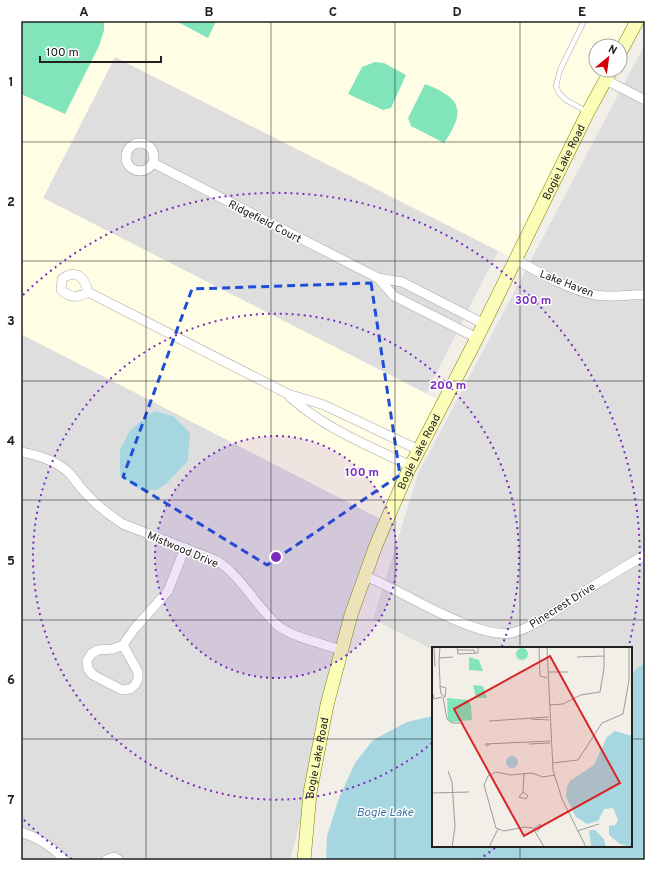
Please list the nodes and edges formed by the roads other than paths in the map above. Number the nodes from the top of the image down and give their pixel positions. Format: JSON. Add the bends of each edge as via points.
{"nodes":[{"id":1,"x":584,"y":21,"type":"edge"},
{"id":2,"x":637,"y":21,"type":"edge"},
{"id":3,"x":628,"y":38,"type":"edge"},
{"id":4,"x":607,"y":78,"type":"edge"},
{"id":5,"x":613,"y":78,"type":"edge"},
{"id":6,"x":645,"y":100,"type":"edge"},
{"id":7,"x":588,"y":112,"type":"junction"},
{"id":8,"x":153,"y":163,"type":"dead end"},
{"id":9,"x":515,"y":260,"type":"junction"},
{"id":10,"x":378,"y":278,"type":"junction"},
{"id":11,"x":88,"y":292,"type":"dead end"},
{"id":12,"x":645,"y":295,"type":"edge"},
{"id":13,"x":484,"y":324,"type":"junction"},
{"id":14,"x":477,"y":338,"type":"junction"},
{"id":15,"x":288,"y":394,"type":"junction"},
{"id":16,"x":362,"y":424,"type":"junction"},
{"id":17,"x":355,"y":438,"type":"junction"},
{"id":18,"x":419,"y":450,"type":"junction"},
{"id":19,"x":21,"y":452,"type":"edge"},
{"id":20,"x":411,"y":466,"type":"junction"},
{"id":21,"x":185,"y":548,"type":"junction"},
{"id":22,"x":645,"y":555,"type":"edge"},
{"id":23,"x":365,"y":576,"type":"junction"},
{"id":24,"x":123,"y":645,"type":"junction"},
{"id":25,"x":342,"y":650,"type":"junction"},
{"id":26,"x":21,"y":832,"type":"edge"},
{"id":27,"x":64,"y":860,"type":"edge"},
{"id":28,"x":106,"y":860,"type":"edge"},
{"id":29,"x":119,"y":860,"type":"edge"},
{"id":30,"x":304,"y":860,"type":"edge"}],
"edges":[{"from":1,"to":7,"type":"lane","via":[[560,70],[556,86],[566,100]]},
{"from":2,"to":3,"type":"main road"},
{"from":4,"to":7,"type":"main road","name":"Bogie Lake Road"},
{"from":5,"to":6,"type":"street"},
{"from":7,"to":9,"type":"main road","name":"Bogie Lake Road"},
{"from":8,"to":10,"type":"street","name":"Ridgefield Court"},
{"from":9,"to":12,"type":"street","name":"Lake Haven","via":[[561,283],[595,295]]},
{"from":9,"to":13,"type":"main road","name":"Bogie Lake Road"},
{"from":10,"to":13,"type":"street","name":"Ridgefield Court","via":[[402,282]]},
{"from":10,"to":14,"type":"street","name":"Ridgefield Court","via":[[394,296]]},
{"from":11,"to":15,"type":"street"},
{"from":13,"to":14,"type":"main road","name":"Bogie Lake Road"},
{"from":14,"to":18,"type":"main road","name":"Bogie Lake Road"},
{"from":15,"to":16,"type":"street","via":[[324,405]]},
{"from":15,"to":17,"type":"street","via":[[316,417]]},
{"from":16,"to":17,"type":"street"},
{"from":16,"to":18,"type":"street"},
{"from":17,"to":20,"type":"street"},
{"from":18,"to":20,"type":"main road","name":"Bogie Lake Road"},
{"from":19,"to":21,"type":"street","name":"Mistwood Drive","via":[[41,456],[69,472],[96,505],[113,518]]},
{"from":20,"to":23,"type":"main road","name":"Bogie Lake Road"},
{"from":21,"to":24,"type":"street","via":[[168,591]]},
{"from":21,"to":25,"type":"street","name":"Mistwood Drive","via":[[218,561],[227,568],[277,625]]},
{"from":22,"to":23,"type":"street","name":"Pinecrest Drive","via":[[547,615],[510,633],[480,629],[464,623]]},
{"from":23,"to":25,"type":"main road","name":"Bogie Lake Road"},
{"from":24,"to":24,"type":"street","via":[[98,650],[91,654],[87,661],[88,669],[93,675],[122,690],[130,689],[138,679],[138,672]]},
{"from":25,"to":30,"type":"main road","name":"Bogie Lake Road","via":[[327,705],[310,792]]},
{"from":26,"to":27,"type":"street","via":[[46,843]]},
{"from":28,"to":29,"type":"street","via":[[114,857]]}]}
